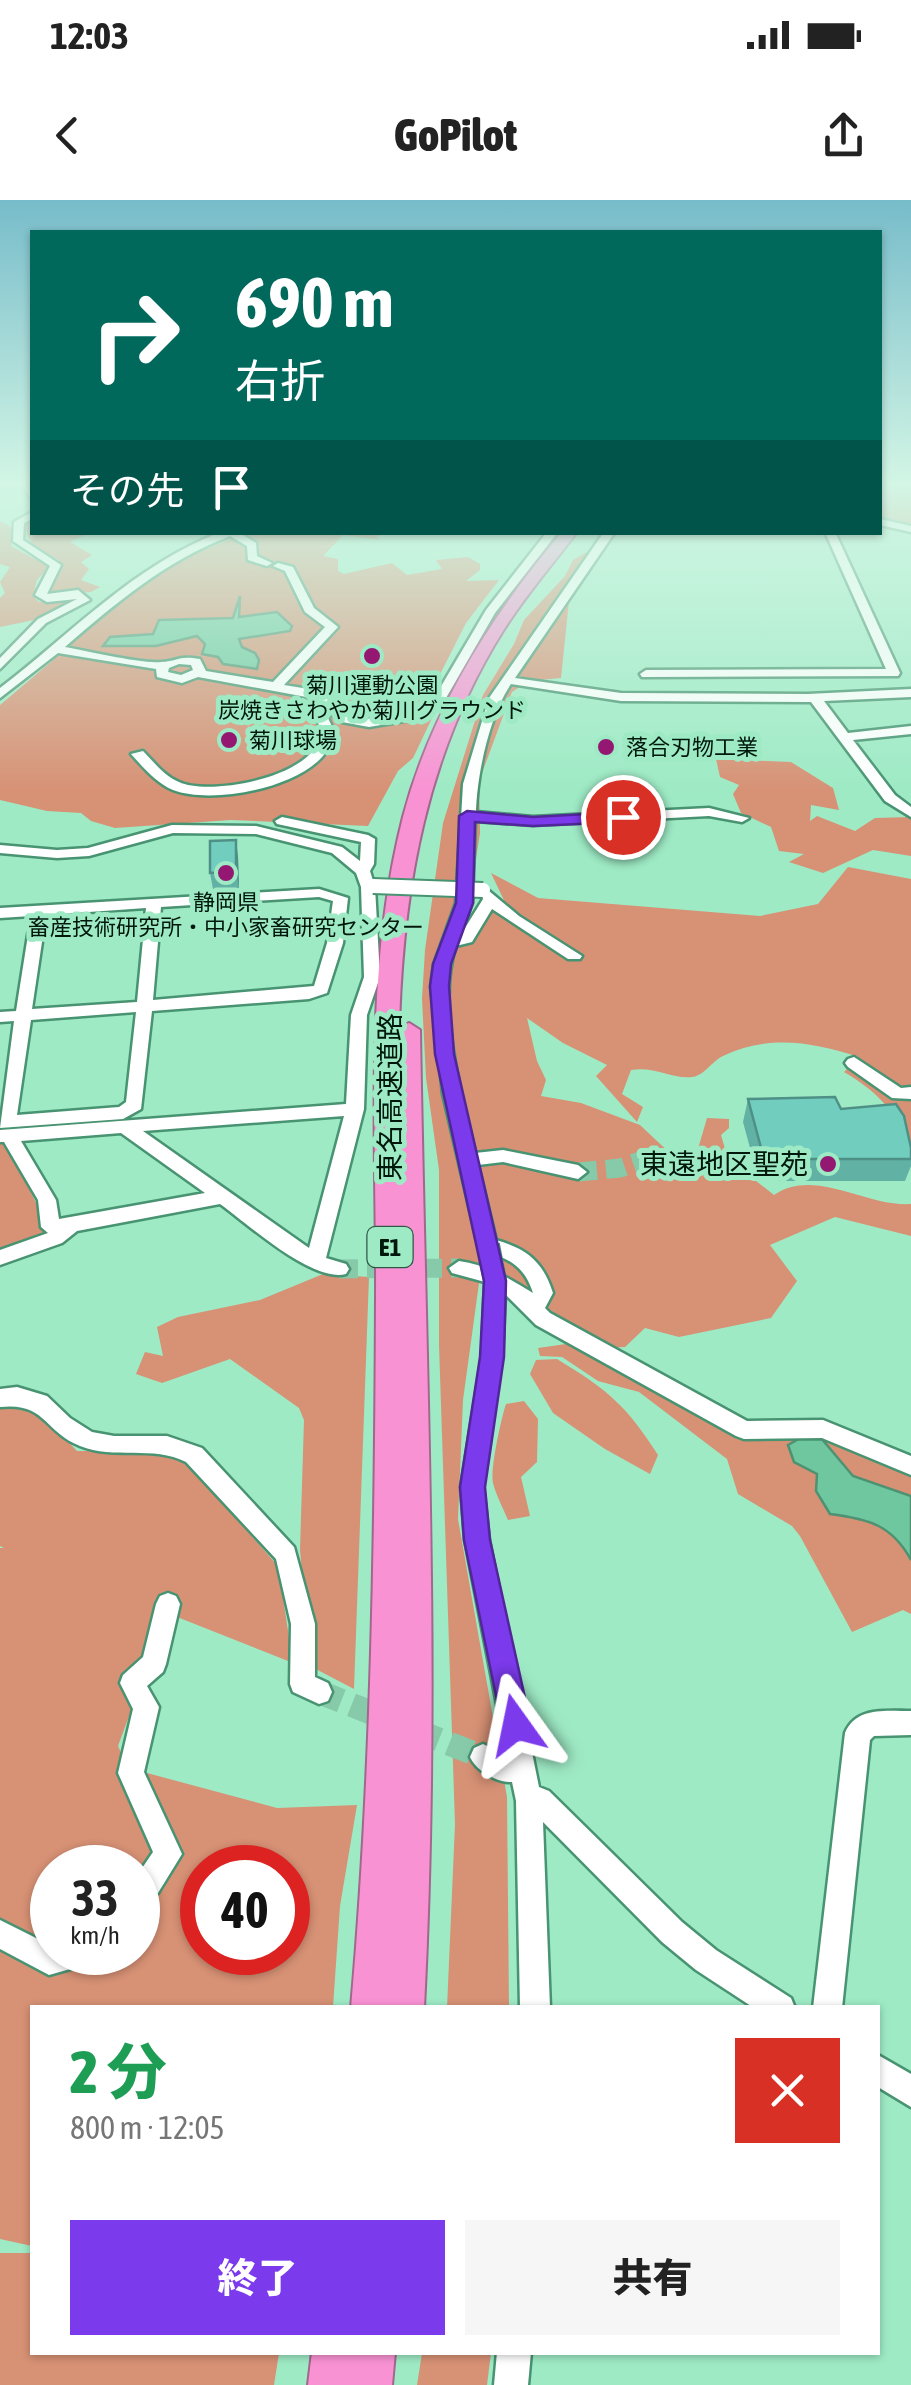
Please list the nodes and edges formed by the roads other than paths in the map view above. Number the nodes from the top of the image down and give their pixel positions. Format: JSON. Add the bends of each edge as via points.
{"nodes":[{"id":1,"x":45,"y":588,"type":"edge"},
{"id":2,"x":129,"y":588,"type":"edge"},
{"id":3,"x":298,"y":588,"type":"edge"},
{"id":4,"x":509,"y":588,"type":"edge"},
{"id":5,"x":524,"y":588,"type":"edge"},
{"id":6,"x":537,"y":588,"type":"edge"},
{"id":7,"x":571,"y":588,"type":"edge"},
{"id":8,"x":855,"y":588,"type":"edge"},
{"id":9,"x":54,"y":649,"type":"junction"},
{"id":10,"x":97,"y":655,"type":"junction"},
{"id":11,"x":0,"y":665,"type":"edge"},
{"id":12,"x":80,"y":670,"type":"dead end"},
{"id":13,"x":646,"y":674,"type":"dead end"},
{"id":14,"x":506,"y":680,"type":"junction"},
{"id":15,"x":277,"y":685,"type":"junction"},
{"id":16,"x":911,"y":693,"type":"edge"},
{"id":17,"x":0,"y":694,"type":"edge"},
{"id":18,"x":815,"y":698,"type":"junction"},
{"id":19,"x":331,"y":703,"type":"junction"},
{"id":20,"x":911,"y":730,"type":"edge"},
{"id":21,"x":844,"y":737,"type":"junction"},
{"id":22,"x":138,"y":754,"type":"dead end"},
{"id":23,"x":911,"y":813,"type":"edge"},
{"id":24,"x":467,"y":816,"type":"junction"},
{"id":25,"x":742,"y":818,"type":"dead end"},
{"id":26,"x":282,"y":821,"type":"dead end"},
{"id":27,"x":0,"y":849,"type":"edge"},
{"id":28,"x":368,"y":881,"type":"junction"},
{"id":29,"x":487,"y":894,"type":"junction"},
{"id":30,"x":154,"y":903,"type":"junction"},
{"id":31,"x":39,"y":910,"type":"junction"},
{"id":32,"x":0,"y":913,"type":"edge"},
{"id":33,"x":450,"y":943,"type":"junction"},
{"id":34,"x":574,"y":956,"type":"dead end"},
{"id":35,"x":142,"y":1008,"type":"junction"},
{"id":36,"x":24,"y":1015,"type":"junction"},
{"id":37,"x":0,"y":1017,"type":"edge"},
{"id":38,"x":854,"y":1063,"type":"dead end"},
{"id":39,"x":911,"y":1093,"type":"edge"},
{"id":40,"x":355,"y":1109,"type":"junction"},
{"id":41,"x":125,"y":1128,"type":"junction"},
{"id":42,"x":4,"y":1129,"type":"edge"},
{"id":43,"x":466,"y":1160,"type":"junction"},
{"id":44,"x":578,"y":1172,"type":"tunnel mouth"},
{"id":45,"x":223,"y":1197,"type":"junction"},
{"id":46,"x":72,"y":1225,"type":"junction"},
{"id":47,"x":488,"y":1245,"type":"junction"},
{"id":48,"x":0,"y":1258,"type":"edge"},
{"id":49,"x":315,"y":1262,"type":"junction"},
{"id":50,"x":459,"y":1268,"type":"tunnel mouth"},
{"id":51,"x":338,"y":1269,"type":"tunnel mouth"},
{"id":52,"x":534,"y":1308,"type":"junction"},
{"id":53,"x":0,"y":1398,"type":"edge"},
{"id":54,"x":911,"y":1466,"type":"edge"},
{"id":55,"x":168,"y":1604,"type":"dead end"},
{"id":56,"x":319,"y":1692,"type":"tunnel mouth"},
{"id":57,"x":911,"y":1723,"type":"edge"},
{"id":58,"x":483,"y":1757,"type":"tunnel mouth"},
{"id":59,"x":508,"y":1771,"type":"dead end"},
{"id":60,"x":540,"y":1800,"type":"dead end"},
{"id":61,"x":160,"y":1866,"type":"edge"},
{"id":62,"x":0,"y":1934,"type":"edge"},
{"id":63,"x":30,"y":1951,"type":"edge"},
{"id":64,"x":371,"y":2005,"type":"edge"},
{"id":65,"x":404,"y":2005,"type":"edge"},
{"id":66,"x":535,"y":2005,"type":"edge"},
{"id":67,"x":776,"y":2005,"type":"edge"},
{"id":68,"x":827,"y":2005,"type":"edge"},
{"id":69,"x":880,"y":2071,"type":"edge"},
{"id":70,"x":911,"y":2092,"type":"edge"},
{"id":71,"x":335,"y":2355,"type":"edge"},
{"id":72,"x":372,"y":2355,"type":"edge"},
{"id":73,"x":514,"y":2355,"type":"edge"},
{"id":74,"x":331,"y":2385,"type":"edge"},
{"id":75,"x":369,"y":2385,"type":"edge"},
{"id":76,"x":511,"y":2385,"type":"edge"}],
"edges":[{"from":1,"to":11,"type":"street","via":[[47,599],[78,594],[84,600],[42,621]]},
{"from":2,"to":9,"type":"street"},
{"from":3,"to":15,"type":"street","via":[[309,610],[332,627]]},
{"from":4,"to":19,"type":"street","via":[[438,702],[378,726],[345,719]]},
{"from":5,"to":64,"type":"highway","name":"東名高速道路","number":"E1","via":[[460,689],[427,770],[402,874],[390,1004],[390,1628]]},
{"from":6,"to":65,"type":"highway","name":"東名高速道路","number":"E1","via":[[473,690],[442,771],[419,875],[409,1004],[418,1591]]},
{"from":7,"to":14,"type":"street"},
{"from":8,"to":13,"type":"street","via":[[894,673]]},
{"from":9,"to":10,"type":"street"},
{"from":9,"to":17,"type":"street"},
{"from":10,"to":12,"type":"street"},
{"from":10,"to":15,"type":"street","via":[[163,666],[160,672],[170,678],[198,674]]},
{"from":14,"to":18,"type":"street","via":[[621,697]]},
{"from":14,"to":24,"type":"street","via":[[470,784]]},
{"from":15,"to":19,"type":"street"},
{"from":16,"to":18,"type":"street"},
{"from":18,"to":21,"type":"street"},
{"from":19,"to":22,"type":"street","via":[[316,707],[326,736],[317,753],[263,784],[187,790],[167,782]]},
{"from":20,"to":21,"type":"street"},
{"from":21,"to":23,"type":"street","via":[[890,798]]},
{"from":24,"to":25,"type":"street","via":[[533,822],[709,812]]},
{"from":24,"to":33,"type":"street","via":[[464,903]]},
{"from":26,"to":28,"type":"street","via":[[368,839]]},
{"from":27,"to":28,"type":"street","via":[[88,852],[172,830],[256,830],[337,850]]},
{"from":28,"to":29,"type":"street","bridge":true},
{"from":28,"to":40,"type":"street","via":[[372,978],[360,1016]]},
{"from":29,"to":33,"type":"street","via":[[468,939]]},
{"from":29,"to":34,"type":"street","via":[[514,921]]},
{"from":30,"to":31,"type":"street"},
{"from":30,"to":35,"type":"street"},
{"from":30,"to":35,"type":"street","via":[[320,893],[341,898],[321,989]]},
{"from":31,"to":32,"type":"street"},
{"from":31,"to":36,"type":"street"},
{"from":33,"to":43,"type":"street","via":[[440,975],[442,1020]]},
{"from":35,"to":36,"type":"street"},
{"from":35,"to":42,"type":"street","via":[[134,1106]]},
{"from":36,"to":37,"type":"street"},
{"from":36,"to":42,"type":"street"},
{"from":38,"to":39,"type":"street","via":[[898,1094]]},
{"from":40,"to":41,"type":"street"},
{"from":40,"to":49,"type":"street"},
{"from":41,"to":42,"type":"street"},
{"from":41,"to":45,"type":"street"},
{"from":42,"to":46,"type":"street","via":[[46,1200],[51,1227]]},
{"from":43,"to":44,"type":"street","via":[[503,1156]]},
{"from":43,"to":47,"type":"street"},
{"from":45,"to":46,"type":"street"},
{"from":45,"to":49,"type":"street"},
{"from":46,"to":48,"type":"street"},
{"from":47,"to":52,"type":"street","via":[[524,1256],[536,1269],[543,1293]]},
{"from":47,"to":66,"type":"street","bridge":true,"via":[[494,1316],[472,1487],[529,1801]]},
{"from":49,"to":51,"type":"street"},
{"from":50,"to":52,"type":"street","via":[[484,1271]]},
{"from":52,"to":54,"type":"street","via":[[744,1430],[823,1429]]},
{"from":53,"to":56,"type":"street","via":[[39,1399],[61,1427],[91,1441],[176,1444],[194,1455],[286,1554],[302,1624],[302,1684]]},
{"from":55,"to":61,"type":"street","via":[[154,1664],[132,1683],[146,1707],[131,1773],[168,1854]]},
{"from":57,"to":68,"type":"street","via":[[870,1724],[858,1733]]},
{"from":58,"to":59,"type":"street"},
{"from":60,"to":67,"type":"street","via":[[672,1932]]},
{"from":62,"to":63,"type":"street"},
{"from":69,"to":70,"type":"street"},
{"from":71,"to":74,"type":"highway"},
{"from":72,"to":75,"type":"highway"},
{"from":73,"to":76,"type":"street"}]}
